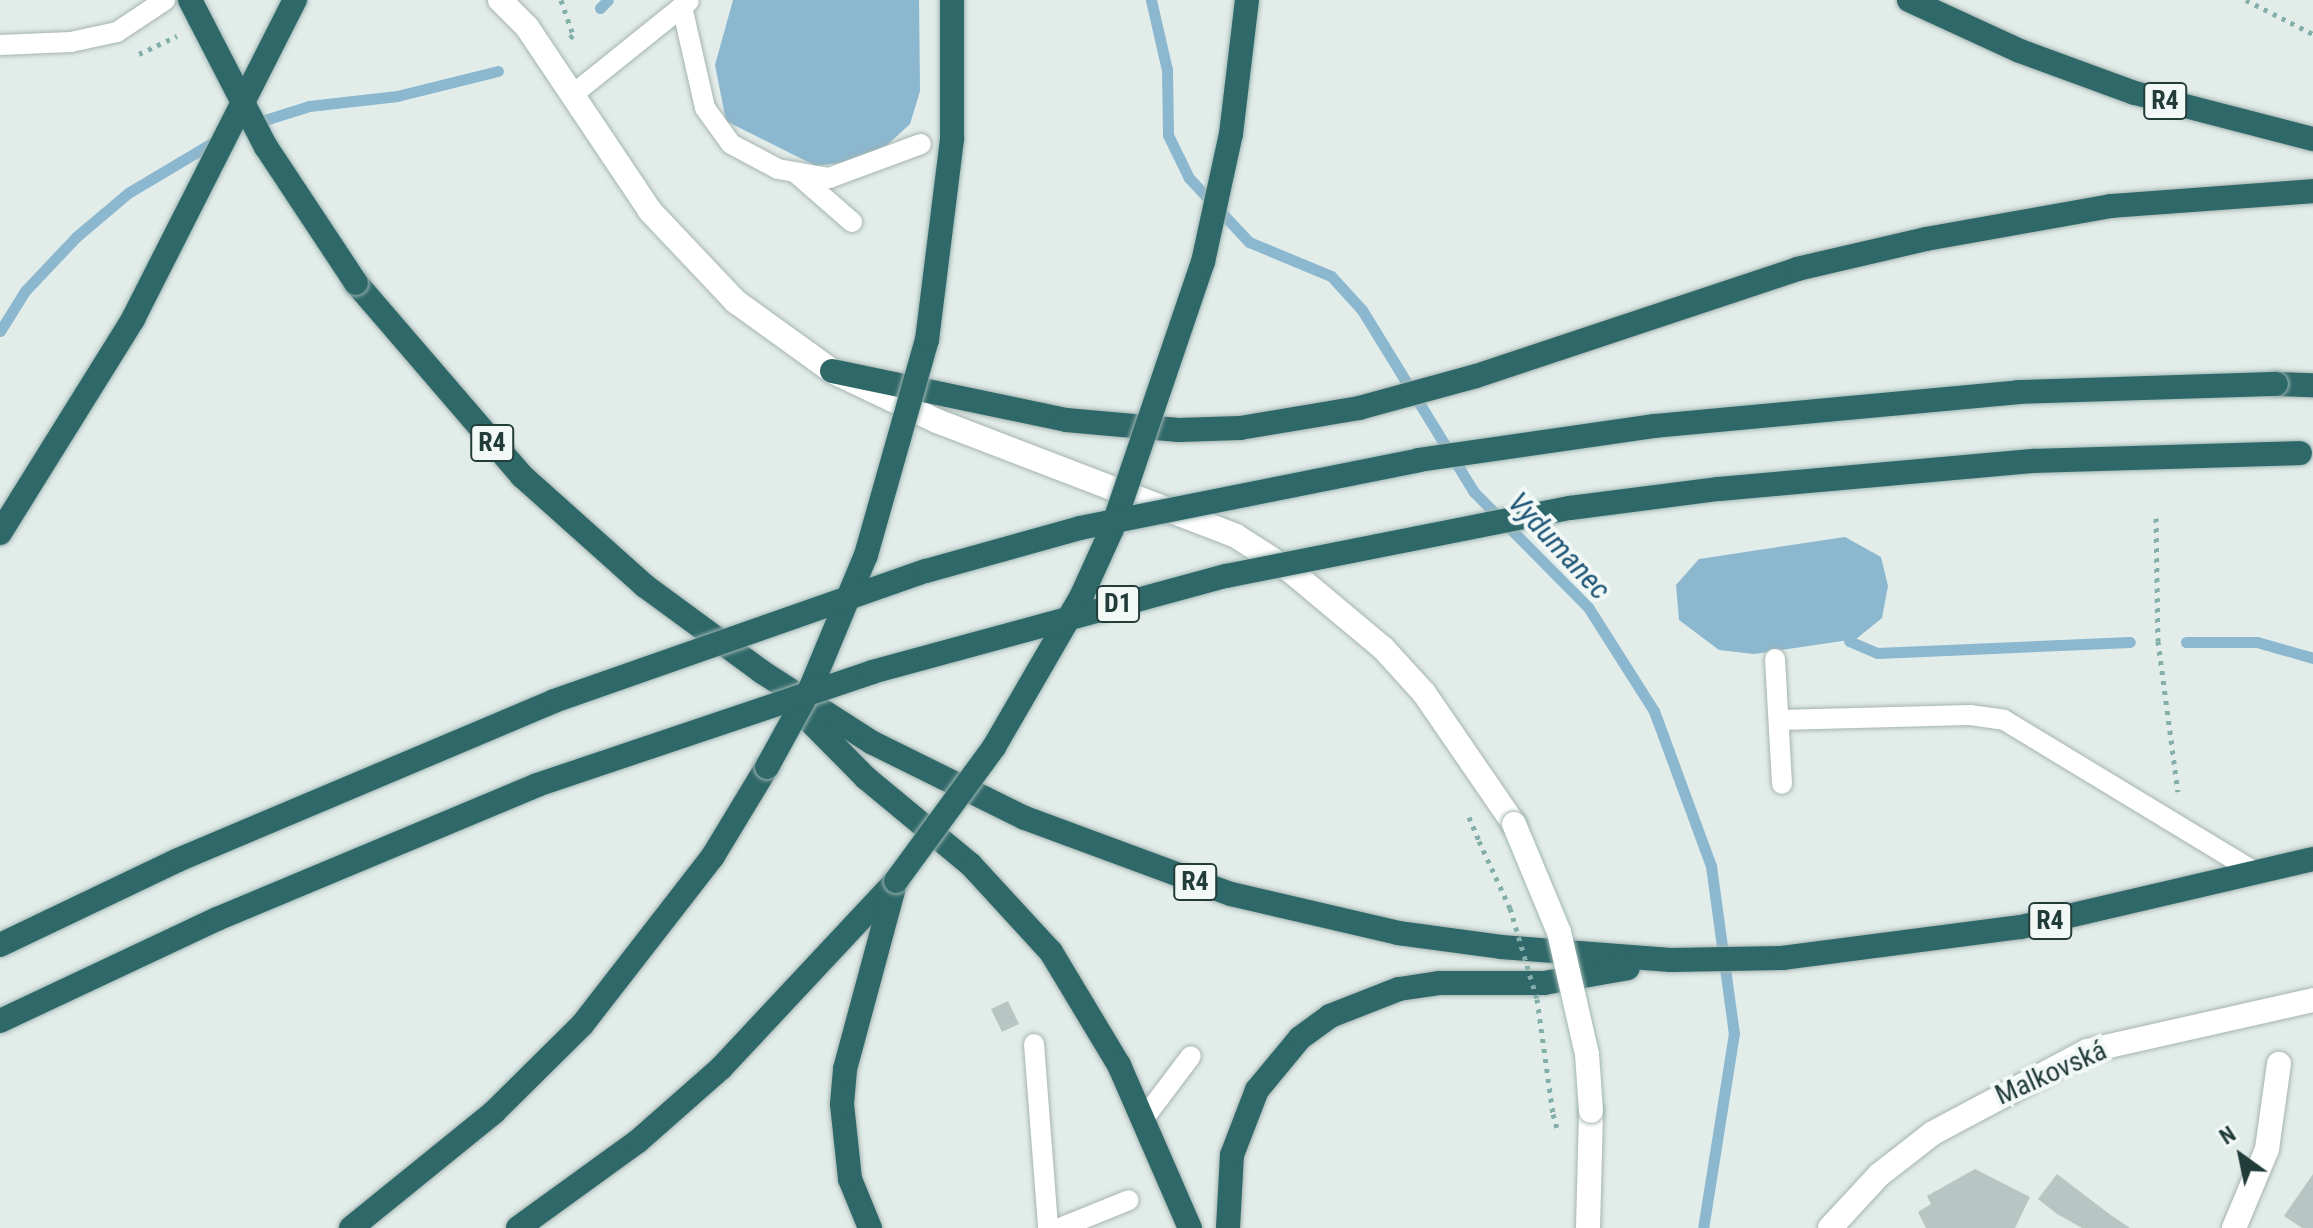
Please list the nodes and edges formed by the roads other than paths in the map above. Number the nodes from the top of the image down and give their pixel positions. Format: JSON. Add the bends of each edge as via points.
{"nodes":[{"id":1,"x":165,"y":0,"type":"edge"},
{"id":2,"x":190,"y":0,"type":"edge"},
{"id":3,"x":295,"y":0,"type":"edge"},
{"id":4,"x":500,"y":0,"type":"edge"},
{"id":5,"x":520,"y":0,"type":"edge"},
{"id":6,"x":952,"y":0,"type":"edge"},
{"id":7,"x":1247,"y":0,"type":"edge"},
{"id":8,"x":1909,"y":0,"type":"edge"},
{"id":9,"x":686,"y":6,"type":"edge"},
{"id":10,"x":527,"y":27,"type":"junction"},
{"id":11,"x":0,"y":45,"type":"edge"},
{"id":12,"x":571,"y":96,"type":"junction"},
{"id":13,"x":2313,"y":139,"type":"edge"},
{"id":14,"x":921,"y":144,"type":"dead end"},
{"id":15,"x":797,"y":174,"type":"junction"},
{"id":16,"x":2313,"y":191,"type":"edge"},
{"id":17,"x":852,"y":222,"type":"dead end"},
{"id":18,"x":832,"y":371,"type":"junction"},
{"id":19,"x":2313,"y":385,"type":"edge"},
{"id":20,"x":2307,"y":453,"type":"edge"},
{"id":21,"x":0,"y":533,"type":"edge"},
{"id":22,"x":1775,"y":659,"type":"dead end"},
{"id":23,"x":762,"y":672,"type":"junction"},
{"id":24,"x":1780,"y":720,"type":"junction"},
{"id":25,"x":1782,"y":784,"type":"dead end"},
{"id":26,"x":2313,"y":859,"type":"edge"},
{"id":27,"x":2257,"y":873,"type":"junction"},
{"id":28,"x":896,"y":881,"type":"junction"},
{"id":29,"x":0,"y":945,"type":"edge"},
{"id":30,"x":1671,"y":960,"type":"junction"},
{"id":31,"x":2313,"y":1000,"type":"edge"},
{"id":32,"x":0,"y":1021,"type":"edge"},
{"id":33,"x":1034,"y":1044,"type":"dead end"},
{"id":34,"x":1191,"y":1056,"type":"dead end"},
{"id":35,"x":2279,"y":1064,"type":"dead end"},
{"id":36,"x":1145,"y":1117,"type":"junction"},
{"id":37,"x":1129,"y":1200,"type":"dead end"},
{"id":38,"x":351,"y":1228,"type":"edge"},
{"id":39,"x":518,"y":1228,"type":"edge"},
{"id":40,"x":870,"y":1228,"type":"edge"},
{"id":41,"x":1048,"y":1228,"type":"edge"},
{"id":42,"x":1060,"y":1228,"type":"edge"},
{"id":43,"x":1190,"y":1228,"type":"edge"},
{"id":44,"x":1228,"y":1228,"type":"edge"},
{"id":45,"x":1588,"y":1228,"type":"edge"},
{"id":46,"x":1830,"y":1228,"type":"edge"},
{"id":47,"x":2234,"y":1228,"type":"edge"}],
"edges":[{"from":1,"to":11,"type":"lane","via":[[117,32],[71,42]]},
{"from":2,"to":23,"type":"highway","number":"R4","bridge":true,"via":[[266,147],[356,283],[552,504],[645,586]]},
{"from":3,"to":21,"type":"highway","bridge":true,"via":[[133,319]]},
{"from":4,"to":10,"type":"main road"},
{"from":5,"to":10,"type":"main road"},
{"from":6,"to":38,"type":"highway","bridge":true,"via":[[952,138],[927,340],[861,567],[811,687],[713,856],[582,1025],[494,1112]]},
{"from":7,"to":28,"type":"highway","bridge":true,"via":[[1231,134],[1203,262],[1112,529],[1082,595],[994,747]]},
{"from":8,"to":13,"type":"highway","number":"R4","via":[[2020,51],[2135,93]]},
{"from":9,"to":12,"type":"lane"},
{"from":9,"to":15,"type":"lane","via":[[705,108],[717,130],[731,144]]},
{"from":10,"to":12,"type":"main road"},
{"from":12,"to":18,"type":"main road","via":[[650,211],[707,277]]},
{"from":14,"to":15,"type":"lane","via":[[829,178]]},
{"from":15,"to":17,"type":"lane"},
{"from":16,"to":18,"type":"highway","via":[[2111,206],[1926,239],[1797,269],[1476,376],[1359,408],[1240,428],[1133,428],[1066,420]]},
{"from":18,"to":45,"type":"main road","bridge":true,"via":[[937,421],[1236,536],[1292,572],[1383,648],[1424,693],[1514,824],[1546,894],[1575,991],[1591,1111]]},
{"from":19,"to":29,"type":"highway","bridge":true,"via":[[2003,393],[1654,426],[1419,460],[1080,528],[926,571],[554,701],[178,860]]},
{"from":20,"to":32,"type":"highway","number":"D1","bridge":true,"via":[[2035,461],[1719,489],[1570,508],[1226,576],[872,672],[537,785],[217,919]]},
{"from":22,"to":24,"type":"lane"},
{"from":23,"to":30,"type":"highway","number":"R4","via":[[871,742],[1025,818],[1231,894],[1398,933]]},
{"from":23,"to":36,"type":"highway","via":[[866,778],[1013,906],[1092,1013]]},
{"from":24,"to":25,"type":"lane"},
{"from":24,"to":27,"type":"lane","via":[[1988,715],[2025,730]]},
{"from":26,"to":27,"type":"highway","number":"R4"},
{"from":27,"to":30,"type":"highway","number":"R4","via":[[2021,927],[1782,958]]},
{"from":28,"to":39,"type":"highway","via":[[721,1068],[637,1142]]},
{"from":28,"to":40,"type":"highway","via":[[845,1069],[842,1104],[850,1179]]},
{"from":30,"to":44,"type":"highway","via":[[1544,983],[1399,989],[1330,1016],[1300,1038],[1257,1090],[1232,1155]]},
{"from":31,"to":46,"type":"main road","name":"Malkovská","via":[[2087,1051],[1933,1133],[1879,1175]]},
{"from":33,"to":41,"type":"lane"},
{"from":34,"to":36,"type":"lane"},
{"from":35,"to":47,"type":"main road","via":[[2267,1149]]},
{"from":36,"to":43,"type":"highway"},
{"from":37,"to":42,"type":"lane"}]}
